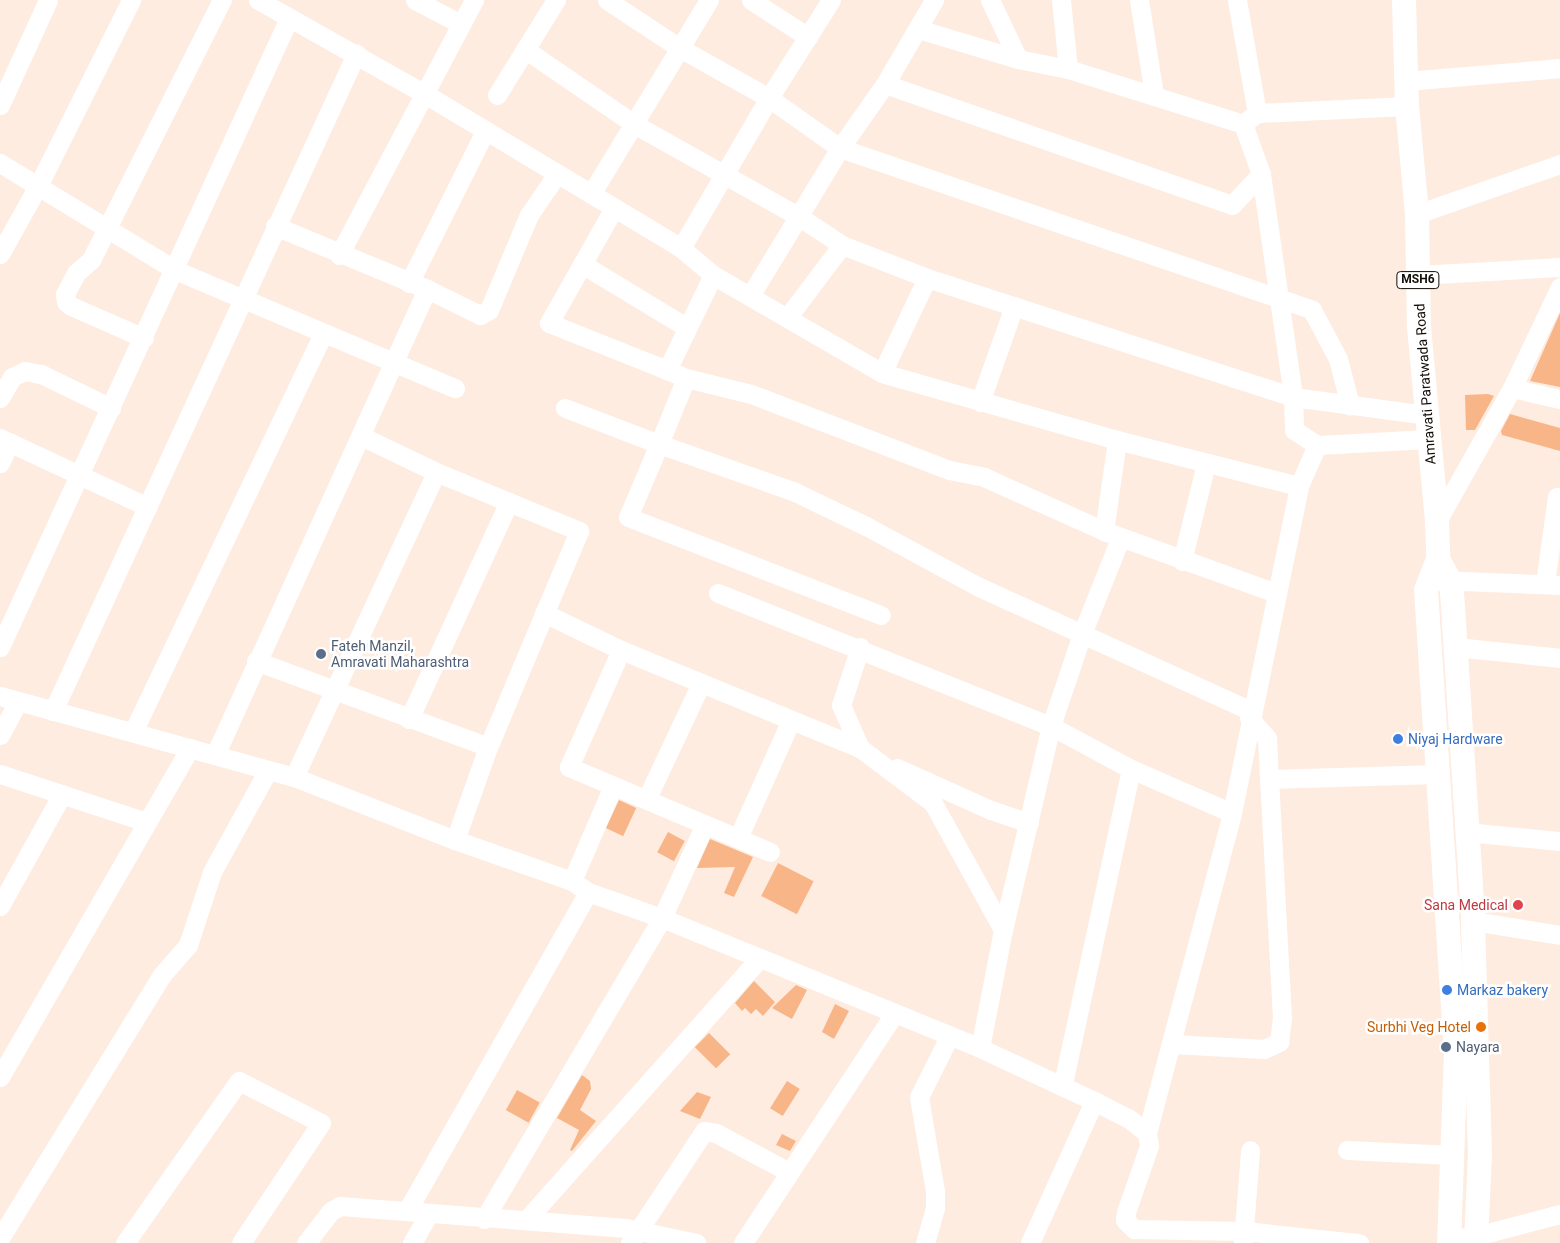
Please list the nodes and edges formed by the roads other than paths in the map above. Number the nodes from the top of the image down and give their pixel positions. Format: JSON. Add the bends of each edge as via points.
{"nodes":[{"id":1,"x":48,"y":0,"type":"edge"},
{"id":2,"x":131,"y":0,"type":"edge"},
{"id":3,"x":222,"y":0,"type":"edge"},
{"id":4,"x":258,"y":0,"type":"edge"},
{"id":5,"x":414,"y":0,"type":"edge"},
{"id":6,"x":474,"y":0,"type":"edge"},
{"id":7,"x":556,"y":0,"type":"edge"},
{"id":8,"x":607,"y":0,"type":"edge"},
{"id":9,"x":710,"y":0,"type":"edge"},
{"id":10,"x":751,"y":0,"type":"edge"},
{"id":11,"x":831,"y":0,"type":"edge"},
{"id":12,"x":934,"y":0,"type":"edge"},
{"id":13,"x":990,"y":0,"type":"edge"},
{"id":14,"x":1061,"y":0,"type":"edge"},
{"id":15,"x":1138,"y":0,"type":"edge"},
{"id":16,"x":1237,"y":0,"type":"edge"},
{"id":17,"x":1404,"y":0,"type":"edge"},
{"id":18,"x":289,"y":18,"type":"junction"},
{"id":19,"x":461,"y":24,"type":"junction"},
{"id":20,"x":918,"y":29,"type":"junction"},
{"id":21,"x":808,"y":37,"type":"junction"},
{"id":22,"x":678,"y":47,"type":"junction"},
{"id":23,"x":526,"y":50,"type":"junction"},
{"id":24,"x":356,"y":54,"type":"junction"},
{"id":25,"x":1018,"y":59,"type":"junction"},
{"id":26,"x":1560,"y":68,"type":"edge"},
{"id":27,"x":1068,"y":69,"type":"junction"},
{"id":28,"x":1406,"y":81,"type":"junction"},
{"id":29,"x":885,"y":84,"type":"junction"},
{"id":30,"x":425,"y":94,"type":"junction"},
{"id":31,"x":497,"y":95,"type":"dead end"},
{"id":32,"x":1154,"y":95,"type":"junction"},
{"id":33,"x":769,"y":98,"type":"junction"},
{"id":34,"x":0,"y":105,"type":"edge"},
{"id":35,"x":1407,"y":106,"type":"junction"},
{"id":36,"x":1250,"y":119,"type":"junction"},
{"id":37,"x":634,"y":124,"type":"junction"},
{"id":38,"x":485,"y":131,"type":"junction"},
{"id":39,"x":840,"y":148,"type":"junction"},
{"id":40,"x":0,"y":163,"type":"edge"},
{"id":41,"x":1560,"y":164,"type":"edge"},
{"id":42,"x":557,"y":174,"type":"junction"},
{"id":43,"x":1261,"y":174,"type":"junction"},
{"id":44,"x":723,"y":176,"type":"junction"},
{"id":45,"x":39,"y":184,"type":"junction"},
{"id":46,"x":591,"y":194,"type":"junction"},
{"id":47,"x":614,"y":208,"type":"junction"},
{"id":48,"x":1417,"y":214,"type":"junction"},
{"id":49,"x":798,"y":216,"type":"junction"},
{"id":50,"x":276,"y":226,"type":"junction"},
{"id":51,"x":106,"y":228,"type":"junction"},
{"id":52,"x":842,"y":245,"type":"junction"},
{"id":53,"x":681,"y":248,"type":"junction"},
{"id":54,"x":0,"y":254,"type":"edge"},
{"id":55,"x":339,"y":254,"type":"junction"},
{"id":56,"x":582,"y":264,"type":"junction"},
{"id":57,"x":1560,"y":267,"type":"edge"},
{"id":58,"x":175,"y":270,"type":"junction"},
{"id":59,"x":713,"y":275,"type":"junction"},
{"id":60,"x":1418,"y":275,"type":"junction"},
{"id":61,"x":927,"y":278,"type":"junction"},
{"id":62,"x":409,"y":283,"type":"junction"},
{"id":63,"x":1560,"y":286,"type":"edge"},
{"id":64,"x":427,"y":289,"type":"junction"},
{"id":65,"x":750,"y":296,"type":"junction"},
{"id":66,"x":244,"y":300,"type":"junction"},
{"id":67,"x":1278,"y":300,"type":"junction"},
{"id":68,"x":1014,"y":306,"type":"junction"},
{"id":69,"x":788,"y":318,"type":"junction"},
{"id":70,"x":686,"y":327,"type":"junction"},
{"id":71,"x":323,"y":333,"type":"junction"},
{"id":72,"x":144,"y":338,"type":"junction"},
{"id":73,"x":394,"y":363,"type":"junction"},
{"id":74,"x":666,"y":370,"type":"junction"},
{"id":75,"x":882,"y":373,"type":"junction"},
{"id":76,"x":686,"y":378,"type":"junction"},
{"id":77,"x":455,"y":388,"type":"dead end"},
{"id":78,"x":1512,"y":388,"type":"junction"},
{"id":79,"x":1293,"y":397,"type":"junction"},
{"id":80,"x":0,"y":398,"type":"edge"},
{"id":81,"x":1560,"y":399,"type":"edge"},
{"id":82,"x":980,"y":402,"type":"junction"},
{"id":83,"x":1350,"y":405,"type":"junction"},
{"id":84,"x":111,"y":408,"type":"junction"},
{"id":85,"x":565,"y":408,"type":"dead end"},
{"id":86,"x":1426,"y":415,"type":"junction"},
{"id":87,"x":361,"y":436,"type":"junction"},
{"id":88,"x":1428,"y":439,"type":"junction"},
{"id":89,"x":5,"y":440,"type":"edge"},
{"id":90,"x":1117,"y":440,"type":"junction"},
{"id":91,"x":659,"y":444,"type":"junction"},
{"id":92,"x":1317,"y":445,"type":"junction"},
{"id":93,"x":0,"y":463,"type":"edge"},
{"id":94,"x":1206,"y":463,"type":"junction"},
{"id":95,"x":436,"y":472,"type":"junction"},
{"id":96,"x":80,"y":476,"type":"junction"},
{"id":97,"x":1299,"y":486,"type":"junction"},
{"id":98,"x":1557,"y":498,"type":"dead end"},
{"id":99,"x":509,"y":502,"type":"junction"},
{"id":100,"x":148,"y":507,"type":"junction"},
{"id":101,"x":1437,"y":522,"type":"junction"},
{"id":102,"x":1112,"y":535,"type":"junction"},
{"id":103,"x":1182,"y":561,"type":"junction"},
{"id":104,"x":1439,"y":573,"type":"junction"},
{"id":105,"x":1552,"y":584,"type":"edge"},
{"id":106,"x":718,"y":593,"type":"dead end"},
{"id":107,"x":1276,"y":593,"type":"junction"},
{"id":108,"x":544,"y":613,"type":"junction"},
{"id":109,"x":882,"y":615,"type":"dead end"},
{"id":110,"x":1082,"y":634,"type":"junction"},
{"id":111,"x":0,"y":647,"type":"edge"},
{"id":112,"x":860,"y":647,"type":"junction"},
{"id":113,"x":1456,"y":647,"type":"junction"},
{"id":114,"x":621,"y":650,"type":"junction"},
{"id":115,"x":1560,"y":658,"type":"edge"},
{"id":116,"x":256,"y":662,"type":"junction"},
{"id":117,"x":701,"y":683,"type":"junction"},
{"id":118,"x":332,"y":692,"type":"junction"},
{"id":119,"x":0,"y":696,"type":"edge"},
{"id":120,"x":18,"y":701,"type":"junction"},
{"id":121,"x":53,"y":710,"type":"junction"},
{"id":122,"x":1250,"y":714,"type":"junction"},
{"id":123,"x":409,"y":719,"type":"junction"},
{"id":124,"x":790,"y":720,"type":"junction"},
{"id":125,"x":1051,"y":726,"type":"junction"},
{"id":126,"x":133,"y":732,"type":"junction"},
{"id":127,"x":0,"y":735,"type":"edge"},
{"id":128,"x":488,"y":747,"type":"junction"},
{"id":129,"x":190,"y":748,"type":"junction"},
{"id":130,"x":860,"y":748,"type":"junction"},
{"id":131,"x":215,"y":755,"type":"junction"},
{"id":132,"x":877,"y":760,"type":"junction"},
{"id":133,"x":1131,"y":769,"type":"junction"},
{"id":134,"x":268,"y":770,"type":"junction"},
{"id":135,"x":0,"y":774,"type":"edge"},
{"id":136,"x":1437,"y":774,"type":"junction"},
{"id":137,"x":294,"y":777,"type":"junction"},
{"id":138,"x":1269,"y":779,"type":"junction"},
{"id":139,"x":613,"y":786,"type":"junction"},
{"id":140,"x":62,"y":794,"type":"junction"},
{"id":141,"x":647,"y":798,"type":"junction"},
{"id":142,"x":1232,"y":813,"type":"junction"},
{"id":143,"x":146,"y":822,"type":"junction"},
{"id":144,"x":1029,"y":823,"type":"junction"},
{"id":145,"x":705,"y":824,"type":"junction"},
{"id":146,"x":1466,"y":832,"type":"junction"},
{"id":147,"x":738,"y":838,"type":"junction"},
{"id":148,"x":455,"y":840,"type":"junction"},
{"id":149,"x":1560,"y":841,"type":"edge"},
{"id":150,"x":770,"y":852,"type":"dead end"},
{"id":151,"x":572,"y":881,"type":"junction"},
{"id":152,"x":588,"y":892,"type":"junction"},
{"id":153,"x":0,"y":906,"type":"edge"},
{"id":154,"x":662,"y":918,"type":"junction"},
{"id":155,"x":1473,"y":921,"type":"junction"},
{"id":156,"x":1003,"y":930,"type":"junction"},
{"id":157,"x":1560,"y":935,"type":"edge"},
{"id":158,"x":760,"y":958,"type":"junction"},
{"id":159,"x":894,"y":1014,"type":"junction"},
{"id":160,"x":950,"y":1035,"type":"junction"},
{"id":161,"x":1172,"y":1044,"type":"junction"},
{"id":162,"x":980,"y":1048,"type":"junction"},
{"id":163,"x":0,"y":1077,"type":"edge"},
{"id":164,"x":1062,"y":1087,"type":"junction"},
{"id":165,"x":1094,"y":1101,"type":"junction"},
{"id":166,"x":1147,"y":1133,"type":"junction"},
{"id":167,"x":1250,"y":1150,"type":"dead end"},
{"id":168,"x":1347,"y":1150,"type":"dead end"},
{"id":169,"x":1452,"y":1155,"type":"junction"},
{"id":170,"x":789,"y":1172,"type":"junction"},
{"id":171,"x":407,"y":1211,"type":"junction"},
{"id":172,"x":1560,"y":1214,"type":"edge"},
{"id":173,"x":428,"y":1215,"type":"junction"},
{"id":174,"x":528,"y":1218,"type":"junction"},
{"id":175,"x":484,"y":1219,"type":"junction"},
{"id":176,"x":1131,"y":1236,"type":"edge"},
{"id":177,"x":636,"y":1237,"type":"edge"},
{"id":178,"x":1244,"y":1237,"type":"edge"},
{"id":179,"x":0,"y":1238,"type":"edge"},
{"id":180,"x":1476,"y":1240,"type":"edge"},
{"id":181,"x":1449,"y":1241,"type":"edge"},
{"id":182,"x":1337,"y":1242,"type":"edge"},
{"id":183,"x":125,"y":1243,"type":"edge"},
{"id":184,"x":241,"y":1243,"type":"edge"},
{"id":185,"x":306,"y":1243,"type":"edge"},
{"id":186,"x":412,"y":1243,"type":"edge"},
{"id":187,"x":696,"y":1243,"type":"edge"},
{"id":188,"x":743,"y":1243,"type":"edge"},
{"id":189,"x":925,"y":1243,"type":"edge"},
{"id":190,"x":1030,"y":1243,"type":"edge"},
{"id":191,"x":1359,"y":1243,"type":"edge"}],
"edges":[{"from":1,"to":34,"type":"street"},
{"from":2,"to":45,"type":"street"},
{"from":3,"to":51,"type":"street"},
{"from":4,"to":18,"type":"street"},
{"from":5,"to":19,"type":"street"},
{"from":6,"to":19,"type":"street"},
{"from":7,"to":23,"type":"street"},
{"from":8,"to":22,"type":"street"},
{"from":9,"to":22,"type":"street"},
{"from":10,"to":21,"type":"street"},
{"from":11,"to":21,"type":"street"},
{"from":12,"to":20,"type":"street"},
{"from":13,"to":25,"type":"street"},
{"from":14,"to":27,"type":"street"},
{"from":15,"to":32,"type":"street"},
{"from":16,"to":36,"type":"street"},
{"from":17,"to":28,"type":"main road","name":"Amravati Paratwada Road","number":"MSH6"},
{"from":18,"to":24,"type":"street"},
{"from":18,"to":58,"type":"street"},
{"from":19,"to":30,"type":"street"},
{"from":20,"to":25,"type":"street"},
{"from":20,"to":29,"type":"street"},
{"from":21,"to":33,"type":"street"},
{"from":22,"to":33,"type":"street"},
{"from":22,"to":37,"type":"street"},
{"from":23,"to":31,"type":"street"},
{"from":23,"to":37,"type":"street"},
{"from":24,"to":30,"type":"street"},
{"from":24,"to":50,"type":"street"},
{"from":25,"to":27,"type":"street"},
{"from":26,"to":28,"type":"street"},
{"from":27,"to":32,"type":"street"},
{"from":28,"to":35,"type":"main road","name":"Amravati Paratwada Road","number":"MSH6"},
{"from":29,"to":39,"type":"street"},
{"from":29,"to":43,"type":"street","via":[[1232,205]]},
{"from":30,"to":38,"type":"street"},
{"from":30,"to":55,"type":"street"},
{"from":32,"to":36,"type":"street"},
{"from":33,"to":39,"type":"street"},
{"from":33,"to":44,"type":"street"},
{"from":35,"to":36,"type":"street"},
{"from":35,"to":48,"type":"main road","name":"Amravati Paratwada Road","number":"MSH6"},
{"from":36,"to":43,"type":"street"},
{"from":37,"to":44,"type":"street"},
{"from":37,"to":46,"type":"street"},
{"from":38,"to":42,"type":"street"},
{"from":38,"to":62,"type":"street"},
{"from":39,"to":49,"type":"street"},
{"from":39,"to":67,"type":"street"},
{"from":40,"to":45,"type":"street"},
{"from":41,"to":48,"type":"street"},
{"from":42,"to":46,"type":"street"},
{"from":42,"to":64,"type":"street","via":[[529,215],[486,314],[480,315]]},
{"from":43,"to":67,"type":"street"},
{"from":44,"to":49,"type":"street"},
{"from":44,"to":53,"type":"street"},
{"from":45,"to":51,"type":"street"},
{"from":45,"to":54,"type":"street"},
{"from":46,"to":47,"type":"street"},
{"from":47,"to":53,"type":"street"},
{"from":47,"to":56,"type":"street"},
{"from":48,"to":60,"type":"main road","name":"Amravati Paratwada Road","number":"MSH6"},
{"from":49,"to":52,"type":"street"},
{"from":49,"to":65,"type":"street"},
{"from":50,"to":55,"type":"street"},
{"from":50,"to":66,"type":"street"},
{"from":51,"to":58,"type":"street"},
{"from":51,"to":72,"type":"street","via":[[92,260],[76,272],[65,299],[71,306]]},
{"from":52,"to":61,"type":"street"},
{"from":52,"to":69,"type":"street"},
{"from":53,"to":59,"type":"street"},
{"from":55,"to":62,"type":"street"},
{"from":56,"to":70,"type":"street"},
{"from":56,"to":74,"type":"street","via":[[549,323]]},
{"from":57,"to":60,"type":"street"},
{"from":58,"to":66,"type":"street"},
{"from":58,"to":72,"type":"street"},
{"from":59,"to":65,"type":"street"},
{"from":59,"to":70,"type":"street"},
{"from":60,"to":86,"type":"main road","name":"Amravati Paratwada Road","number":"MSH6"},
{"from":61,"to":68,"type":"street"},
{"from":61,"to":75,"type":"street"},
{"from":62,"to":64,"type":"street"},
{"from":63,"to":78,"type":"street"},
{"from":64,"to":73,"type":"street"},
{"from":65,"to":69,"type":"street"},
{"from":66,"to":71,"type":"street"},
{"from":66,"to":100,"type":"street"},
{"from":67,"to":79,"type":"street"},
{"from":67,"to":83,"type":"street","via":[[1312,310],[1338,358]]},
{"from":68,"to":79,"type":"street"},
{"from":68,"to":82,"type":"street"},
{"from":69,"to":75,"type":"street"},
{"from":70,"to":74,"type":"street"},
{"from":71,"to":73,"type":"street"},
{"from":71,"to":126,"type":"street"},
{"from":72,"to":84,"type":"street"},
{"from":73,"to":77,"type":"street"},
{"from":73,"to":87,"type":"street"},
{"from":74,"to":76,"type":"street"},
{"from":75,"to":82,"type":"street"},
{"from":76,"to":91,"type":"street"},
{"from":76,"to":102,"type":"street","via":[[751,394],[949,470],[984,477]]},
{"from":78,"to":81,"type":"street"},
{"from":78,"to":101,"type":"street"},
{"from":79,"to":83,"type":"street"},
{"from":79,"to":92,"type":"street","via":[[1294,430]]},
{"from":80,"to":84,"type":"street","via":[[12,377],[25,371],[41,374]]},
{"from":82,"to":90,"type":"street"},
{"from":83,"to":86,"type":"street"},
{"from":84,"to":96,"type":"street"},
{"from":85,"to":91,"type":"street"},
{"from":86,"to":88,"type":"main road","name":"Amravati Paratwada Road","number":"MSH6"},
{"from":87,"to":95,"type":"street"},
{"from":87,"to":116,"type":"street"},
{"from":88,"to":92,"type":"street"},
{"from":88,"to":101,"type":"main road","name":"Amravati Paratwada Road","number":"MSH6"},
{"from":89,"to":93,"type":"street"},
{"from":89,"to":96,"type":"street"},
{"from":90,"to":94,"type":"street"},
{"from":90,"to":102,"type":"street"},
{"from":91,"to":109,"type":"street","via":[[628,517]]},
{"from":91,"to":110,"type":"street","via":[[794,492],[866,526],[976,586]]},
{"from":92,"to":97,"type":"street"},
{"from":94,"to":97,"type":"street"},
{"from":94,"to":103,"type":"street"},
{"from":95,"to":99,"type":"street"},
{"from":95,"to":118,"type":"street"},
{"from":96,"to":100,"type":"street"},
{"from":96,"to":111,"type":"street"},
{"from":97,"to":107,"type":"street"},
{"from":98,"to":105,"type":"street"},
{"from":99,"to":108,"type":"street","via":[[579,531]]},
{"from":99,"to":123,"type":"street"},
{"from":100,"to":121,"type":"street"},
{"from":101,"to":104,"type":"main road","name":"Amravati Paratwada Road","number":"MSH6"},
{"from":102,"to":103,"type":"street"},
{"from":102,"to":110,"type":"street"},
{"from":103,"to":107,"type":"street"},
{"from":104,"to":105,"type":"street"},
{"from":104,"to":113,"type":"main road","name":"Amravati Paratwada Road","number":"MSH6"},
{"from":104,"to":136,"type":"main road","name":"Amravati Paratwada Road","number":"MSH6"},
{"from":106,"to":112,"type":"street"},
{"from":107,"to":122,"type":"street"},
{"from":108,"to":114,"type":"street"},
{"from":108,"to":128,"type":"street"},
{"from":110,"to":122,"type":"street"},
{"from":110,"to":125,"type":"street"},
{"from":112,"to":125,"type":"street"},
{"from":112,"to":130,"type":"street","via":[[841,705]]},
{"from":113,"to":115,"type":"street"},
{"from":113,"to":146,"type":"main road","name":"Amravati Paratwada Road","number":"MSH6"},
{"from":114,"to":117,"type":"street"},
{"from":114,"to":139,"type":"street","via":[[570,767]]},
{"from":116,"to":118,"type":"street"},
{"from":116,"to":131,"type":"street"},
{"from":117,"to":124,"type":"street"},
{"from":117,"to":141,"type":"street"},
{"from":118,"to":123,"type":"street"},
{"from":118,"to":137,"type":"street"},
{"from":119,"to":120,"type":"street"},
{"from":120,"to":121,"type":"street"},
{"from":120,"to":127,"type":"street"},
{"from":121,"to":126,"type":"street"},
{"from":122,"to":138,"type":"street","via":[[1266,738]]},
{"from":122,"to":142,"type":"street"},
{"from":123,"to":128,"type":"street"},
{"from":124,"to":130,"type":"street"},
{"from":124,"to":147,"type":"street"},
{"from":125,"to":133,"type":"street"},
{"from":125,"to":144,"type":"street"},
{"from":126,"to":129,"type":"street"},
{"from":128,"to":148,"type":"street"},
{"from":129,"to":131,"type":"street"},
{"from":129,"to":143,"type":"street"},
{"from":130,"to":132,"type":"street"},
{"from":131,"to":134,"type":"street"},
{"from":132,"to":144,"type":"street","via":[[991,810]]},
{"from":132,"to":156,"type":"street","via":[[933,803]]},
{"from":133,"to":142,"type":"street"},
{"from":133,"to":164,"type":"street"},
{"from":134,"to":137,"type":"street"},
{"from":134,"to":179,"type":"street","via":[[212,872],[188,945],[161,976]]},
{"from":135,"to":140,"type":"street"},
{"from":136,"to":138,"type":"street"},
{"from":136,"to":169,"type":"main road","name":"Amravati Paratwada Road","number":"MSH6","via":[[1456,1052]]},
{"from":137,"to":148,"type":"street"},
{"from":138,"to":161,"type":"street","via":[[1282,1018],[1279,1042],[1264,1049]]},
{"from":139,"to":141,"type":"street"},
{"from":139,"to":151,"type":"street"},
{"from":140,"to":143,"type":"street"},
{"from":140,"to":153,"type":"street"},
{"from":141,"to":145,"type":"street"},
{"from":142,"to":161,"type":"street"},
{"from":143,"to":163,"type":"street"},
{"from":144,"to":156,"type":"street"},
{"from":145,"to":147,"type":"street"},
{"from":145,"to":154,"type":"street"},
{"from":146,"to":149,"type":"street"},
{"from":146,"to":155,"type":"main road","name":"Amravati Paratwada Road","number":"MSH6"},
{"from":147,"to":150,"type":"street"},
{"from":148,"to":151,"type":"street"},
{"from":151,"to":152,"type":"street"},
{"from":152,"to":154,"type":"street"},
{"from":152,"to":171,"type":"street"},
{"from":154,"to":158,"type":"street"},
{"from":154,"to":175,"type":"street"},
{"from":155,"to":157,"type":"street"},
{"from":155,"to":180,"type":"main road","name":"Amravati Paratwada Road","number":"MSH6","via":[[1480,1154]]},
{"from":156,"to":162,"type":"street"},
{"from":158,"to":159,"type":"street"},
{"from":158,"to":174,"type":"street"},
{"from":159,"to":160,"type":"street"},
{"from":159,"to":170,"type":"street"},
{"from":160,"to":162,"type":"street"},
{"from":160,"to":189,"type":"street","via":[[918,1097],[935,1192],[935,1207]]},
{"from":161,"to":166,"type":"street"},
{"from":162,"to":164,"type":"street"},
{"from":164,"to":165,"type":"street"},
{"from":165,"to":166,"type":"street","via":[[1128,1118]]},
{"from":165,"to":190,"type":"street"},
{"from":166,"to":176,"type":"street","via":[[1149,1146],[1126,1212],[1125,1220]]},
{"from":167,"to":178,"type":"street"},
{"from":168,"to":169,"type":"street"},
{"from":169,"to":181,"type":"main road","name":"Amravati Paratwada Road","number":"MSH6"},
{"from":170,"to":177,"type":"street","via":[[716,1133],[704,1131]]},
{"from":170,"to":188,"type":"street"},
{"from":171,"to":173,"type":"street"},
{"from":171,"to":185,"type":"street","via":[[340,1206],[331,1211]]},
{"from":172,"to":180,"type":"street"},
{"from":173,"to":175,"type":"street"},
{"from":173,"to":186,"type":"street"},
{"from":174,"to":175,"type":"street"},
{"from":174,"to":177,"type":"street"},
{"from":176,"to":178,"type":"street"},
{"from":177,"to":187,"type":"street"},
{"from":178,"to":182,"type":"street"},
{"from":180,"to":181,"type":"street"},
{"from":182,"to":191,"type":"street"},
{"from":183,"to":184,"type":"street","via":[[239,1081],[321,1124]]}]}
